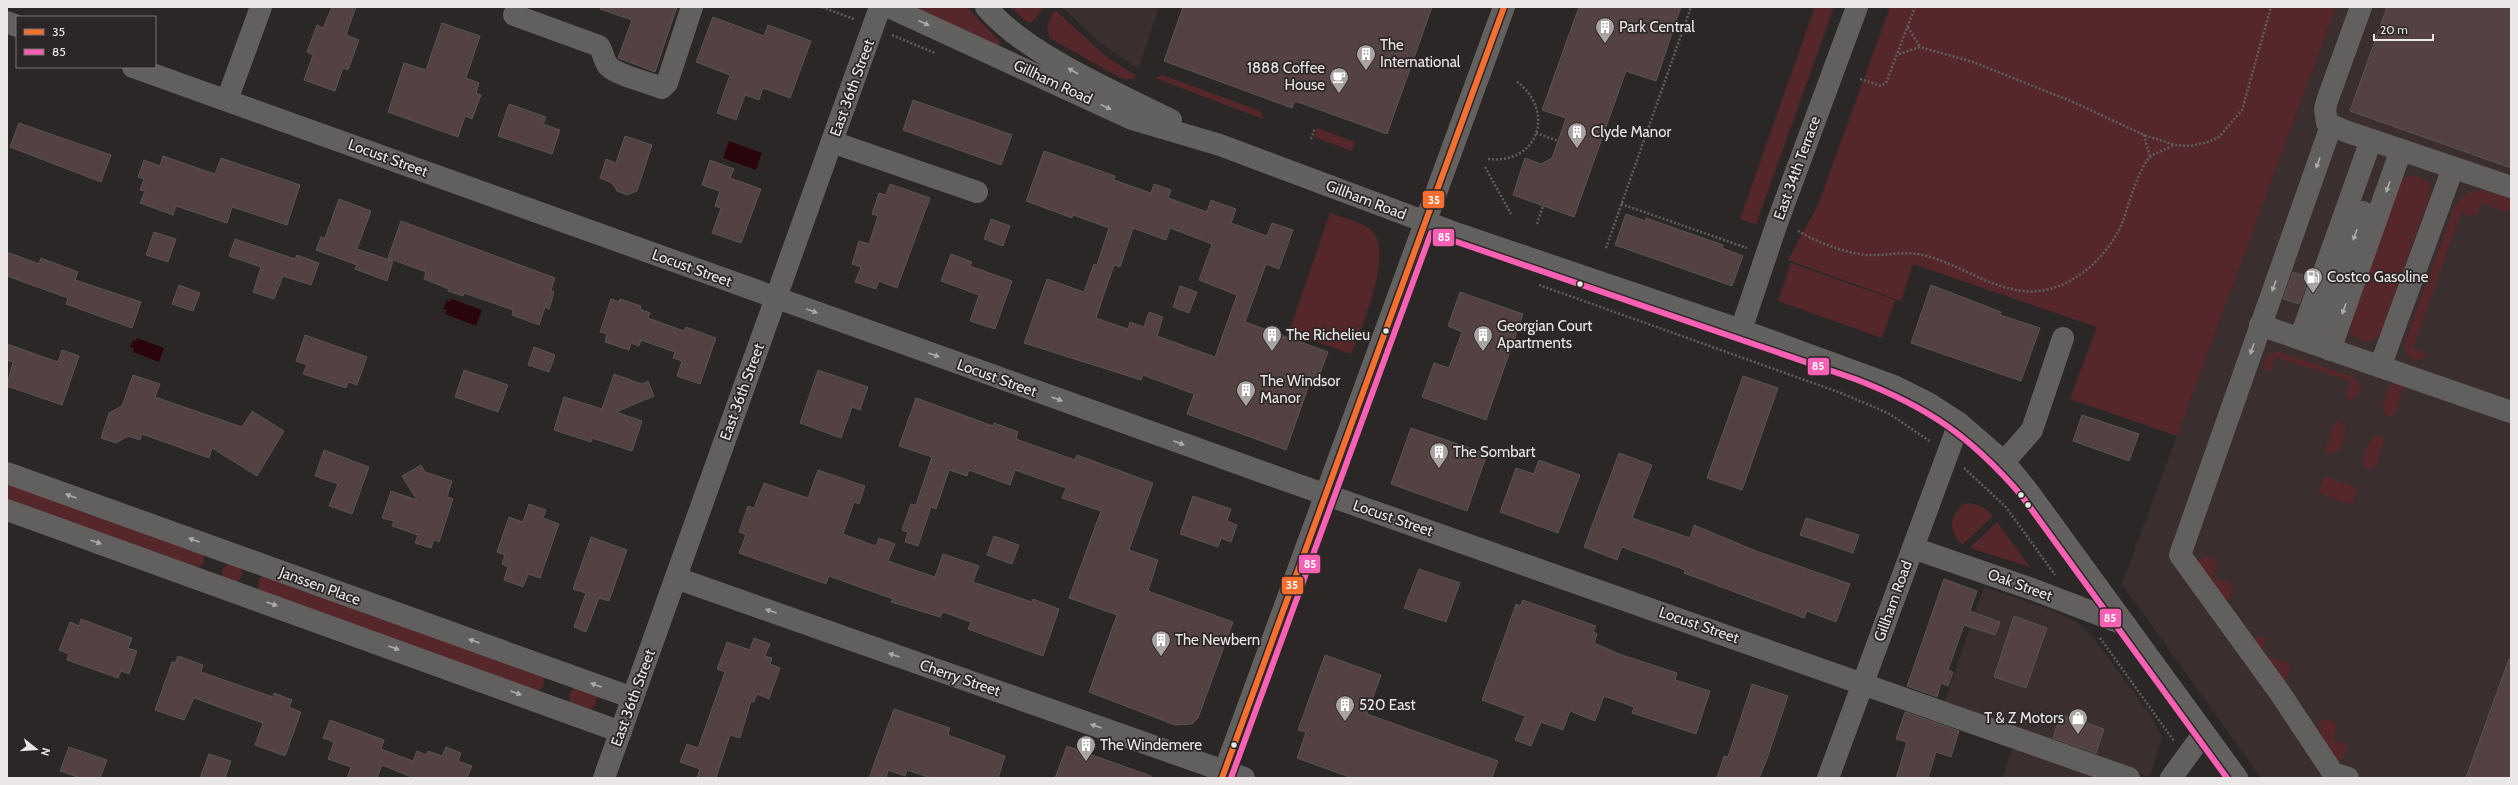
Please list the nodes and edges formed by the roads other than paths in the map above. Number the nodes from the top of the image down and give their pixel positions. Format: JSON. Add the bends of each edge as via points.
{"nodes":[{"id":1,"x":261,"y":7,"type":"edge"},
{"id":2,"x":692,"y":7,"type":"edge"},
{"id":3,"x":880,"y":7,"type":"edge"},
{"id":4,"x":889,"y":7,"type":"edge"},
{"id":5,"x":986,"y":7,"type":"edge"},
{"id":6,"x":1504,"y":7,"type":"edge"},
{"id":7,"x":1857,"y":7,"type":"edge"},
{"id":8,"x":2361,"y":7,"type":"edge"},
{"id":9,"x":514,"y":15,"type":"dead end"},
{"id":10,"x":136,"y":68,"type":"edge"},
{"id":11,"x":227,"y":100,"type":"junction"},
{"id":12,"x":2366,"y":138,"type":"junction"},
{"id":13,"x":832,"y":142,"type":"junction"},
{"id":14,"x":1220,"y":145,"type":"junction"},
{"id":15,"x":2454,"y":168,"type":"junction"},
{"id":16,"x":2511,"y":187,"type":"edge"},
{"id":17,"x":978,"y":192,"type":"dead end"},
{"id":18,"x":1426,"y":223,"type":"junction"},
{"id":19,"x":775,"y":298,"type":"junction"},
{"id":20,"x":1741,"y":330,"type":"junction"},
{"id":21,"x":2294,"y":337,"type":"junction"},
{"id":22,"x":2062,"y":338,"type":"dead end"},
{"id":23,"x":2380,"y":367,"type":"junction"},
{"id":24,"x":2511,"y":412,"type":"edge"},
{"id":25,"x":1959,"y":424,"type":"junction"},
{"id":26,"x":2004,"y":462,"type":"junction"},
{"id":27,"x":7,"y":474,"type":"edge"},
{"id":28,"x":1326,"y":495,"type":"junction"},
{"id":29,"x":7,"y":510,"type":"edge"},
{"id":30,"x":214,"y":547,"type":"junction"},
{"id":31,"x":1913,"y":548,"type":"junction"},
{"id":32,"x":256,"y":563,"type":"junction"},
{"id":33,"x":201,"y":578,"type":"junction"},
{"id":34,"x":676,"y":578,"type":"junction"},
{"id":35,"x":242,"y":593,"type":"junction"},
{"id":36,"x":2126,"y":625,"type":"junction"},
{"id":37,"x":563,"y":673,"type":"junction"},
{"id":38,"x":1863,"y":683,"type":"junction"},
{"id":39,"x":633,"y":698,"type":"junction"},
{"id":40,"x":550,"y":706,"type":"junction"},
{"id":41,"x":621,"y":732,"type":"junction"},
{"id":42,"x":2204,"y":733,"type":"junction"},
{"id":43,"x":1230,"y":776,"type":"edge"},
{"id":44,"x":604,"y":778,"type":"edge"},
{"id":45,"x":1828,"y":778,"type":"edge"},
{"id":46,"x":2129,"y":778,"type":"edge"},
{"id":47,"x":2171,"y":778,"type":"edge"},
{"id":48,"x":2237,"y":778,"type":"edge"},
{"id":49,"x":2348,"y":778,"type":"edge"}],
"edges":[{"from":1,"to":11,"type":"street"},
{"from":2,"to":9,"type":"street","via":[[666,83],[662,88],[614,70],[608,65],[599,46]]},
{"from":3,"to":13,"type":"street","name":"East 36th Street"},
{"from":4,"to":14,"type":"main road","name":"Gillham Road","one_way":true,"via":[[1132,119]]},
{"from":14,"to":5,"type":"main road","name":"Gillham Road","one_way":true,"via":[[1074,71],[1026,41]]},
{"from":6,"to":18,"type":"main road"},
{"from":7,"to":20,"type":"street","name":"East 34th Terrace","via":[[1777,223]]},
{"from":8,"to":12,"type":"street","via":[[2327,100],[2326,118]]},
{"from":10,"to":11,"type":"street","name":"Locust Street"},
{"from":11,"to":19,"type":"street","name":"Locust Street"},
{"from":12,"to":15,"type":"street"},
{"from":12,"to":21,"type":"street","one_way":true},
{"from":12,"to":21,"type":"street"},
{"from":12,"to":21,"type":"street","one_way":true},
{"from":13,"to":17,"type":"street"},
{"from":13,"to":19,"type":"street","name":"East 36th Street"},
{"from":14,"to":18,"type":"main road","name":"Gillham Road"},
{"from":15,"to":16,"type":"street"},
{"from":15,"to":23,"type":"street"},
{"from":18,"to":20,"type":"main road","name":"Gillham Road"},
{"from":18,"to":28,"type":"main road"},
{"from":19,"to":28,"type":"street","name":"Locust Street","one_way":true},
{"from":19,"to":34,"type":"street","name":"East 36th Street"},
{"from":20,"to":25,"type":"main road","name":"Gillham Road","via":[[1894,386],[1928,402]]},
{"from":21,"to":23,"type":"street"},
{"from":21,"to":49,"type":"street","one_way":true,"via":[[2243,373],[2180,555],[2280,693],[2333,773]]},
{"from":22,"to":26,"type":"street","via":[[2032,430]]},
{"from":23,"to":24,"type":"street"},
{"from":25,"to":26,"type":"main road","name":"Gillham Road"},
{"from":25,"to":31,"type":"street","name":"Gillham Road"},
{"from":26,"to":36,"type":"main road","name":"Gillham Road"},
{"from":30,"to":27,"type":"street","name":"Janssen Place","one_way":true},
{"from":28,"to":38,"type":"street","name":"Locust Street"},
{"from":28,"to":43,"type":"main road"},
{"from":29,"to":33,"type":"street","one_way":true},
{"from":30,"to":32,"type":"street","name":"Janssen Place"},
{"from":30,"to":33,"type":"street"},
{"from":31,"to":36,"type":"street","name":"Oak Street"},
{"from":31,"to":38,"type":"street","name":"Gillham Road"},
{"from":32,"to":35,"type":"street"},
{"from":37,"to":32,"type":"street","name":"Janssen Place","one_way":true},
{"from":33,"to":35,"type":"street"},
{"from":34,"to":39,"type":"street","name":"East 36th Street"},
{"from":43,"to":34,"type":"street","name":"Cherry Street","one_way":true},
{"from":35,"to":40,"type":"street","one_way":true},
{"from":36,"to":42,"type":"main road","name":"Gillham Road"},
{"from":39,"to":37,"type":"street","name":"Janssen Place","one_way":true},
{"from":37,"to":40,"type":"street"},
{"from":38,"to":45,"type":"street","name":"Gillham Road"},
{"from":38,"to":46,"type":"street","name":"Locust Street"},
{"from":39,"to":41,"type":"street","name":"East 36th Street"},
{"from":40,"to":41,"type":"street"},
{"from":41,"to":44,"type":"street","name":"East 36th Street"},
{"from":42,"to":47,"type":"street"},
{"from":42,"to":48,"type":"main road","name":"Gillham Road"}]}
